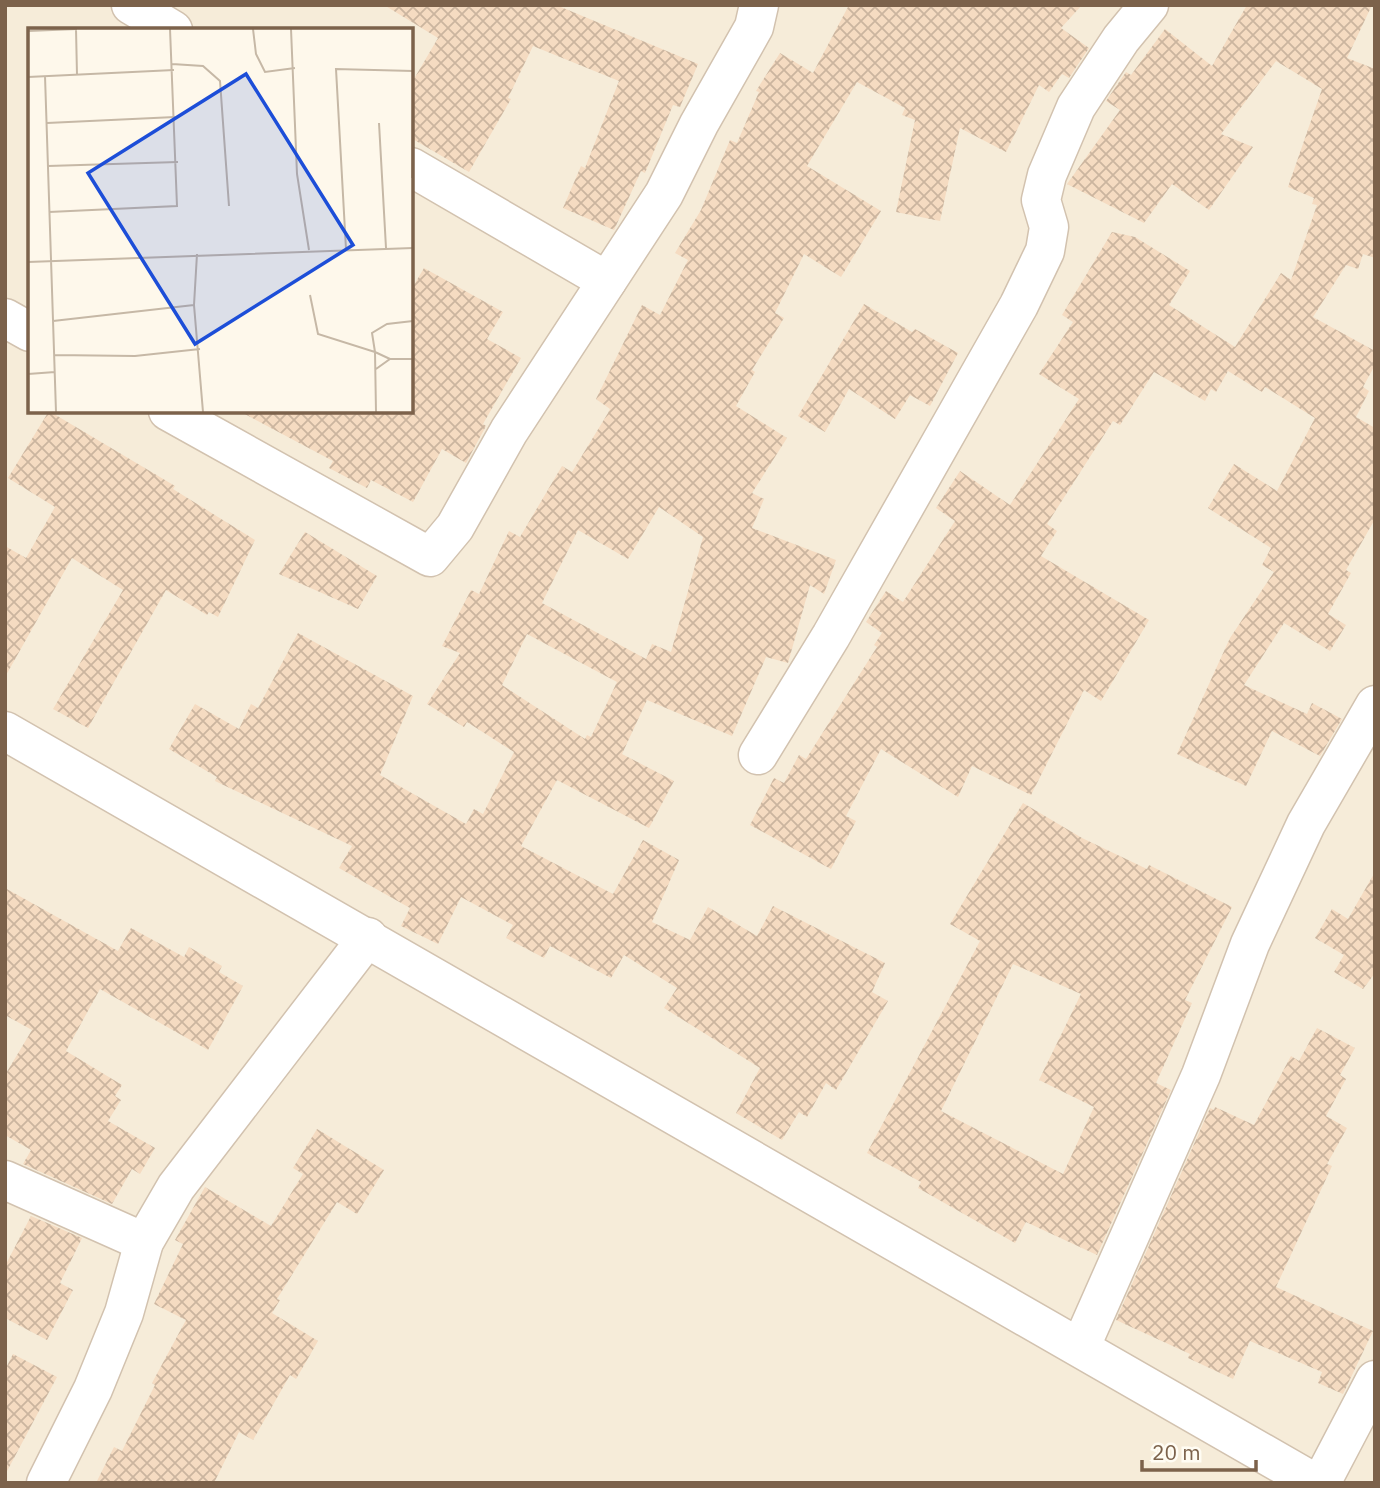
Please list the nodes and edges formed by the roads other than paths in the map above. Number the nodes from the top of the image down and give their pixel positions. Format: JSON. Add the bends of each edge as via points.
{"nodes":[{"id":1,"x":131,"y":5,"type":"edge"},
{"id":2,"x":759,"y":5,"type":"edge"},
{"id":3,"x":1149,"y":5,"type":"edge"},
{"id":4,"x":170,"y":28,"type":"edge"},
{"id":5,"x":413,"y":168,"type":"edge"},
{"id":6,"x":607,"y":281,"type":"junction"},
{"id":7,"x":5,"y":318,"type":"edge"},
{"id":8,"x":28,"y":331,"type":"edge"},
{"id":9,"x":172,"y":413,"type":"edge"},
{"id":10,"x":1375,"y":705,"type":"edge"},
{"id":11,"x":5,"y":731,"type":"edge"},
{"id":12,"x":758,"y":755,"type":"dead end"},
{"id":13,"x":368,"y":937,"type":"junction"},
{"id":14,"x":5,"y":1180,"type":"edge"},
{"id":15,"x":144,"y":1242,"type":"junction"},
{"id":16,"x":1081,"y":1346,"type":"junction"},
{"id":17,"x":1375,"y":1380,"type":"edge"},
{"id":18,"x":46,"y":1483,"type":"edge"},
{"id":19,"x":1315,"y":1483,"type":"edge"},
{"id":20,"x":1321,"y":1483,"type":"edge"}],
"edges":[{"from":1,"to":4,"type":"street"},
{"from":2,"to":6,"type":"street","via":[[754,27],[664,194]]},
{"from":3,"to":12,"type":"street","via":[[1076,107],[1041,200],[1049,227],[1045,251],[1019,305]]},
{"from":5,"to":6,"type":"street"},
{"from":6,"to":9,"type":"street","via":[[509,431],[455,527],[430,558]]},
{"from":7,"to":8,"type":"street"},
{"from":10,"to":16,"type":"street","via":[[1306,824],[1250,944],[1201,1075]]},
{"from":11,"to":13,"type":"street"},
{"from":13,"to":15,"type":"street","via":[[176,1186]]},
{"from":13,"to":16,"type":"street"},
{"from":14,"to":15,"type":"street"},
{"from":15,"to":18,"type":"street","via":[[104,1364]]},
{"from":16,"to":19,"type":"street"},
{"from":17,"to":20,"type":"street"}]}
